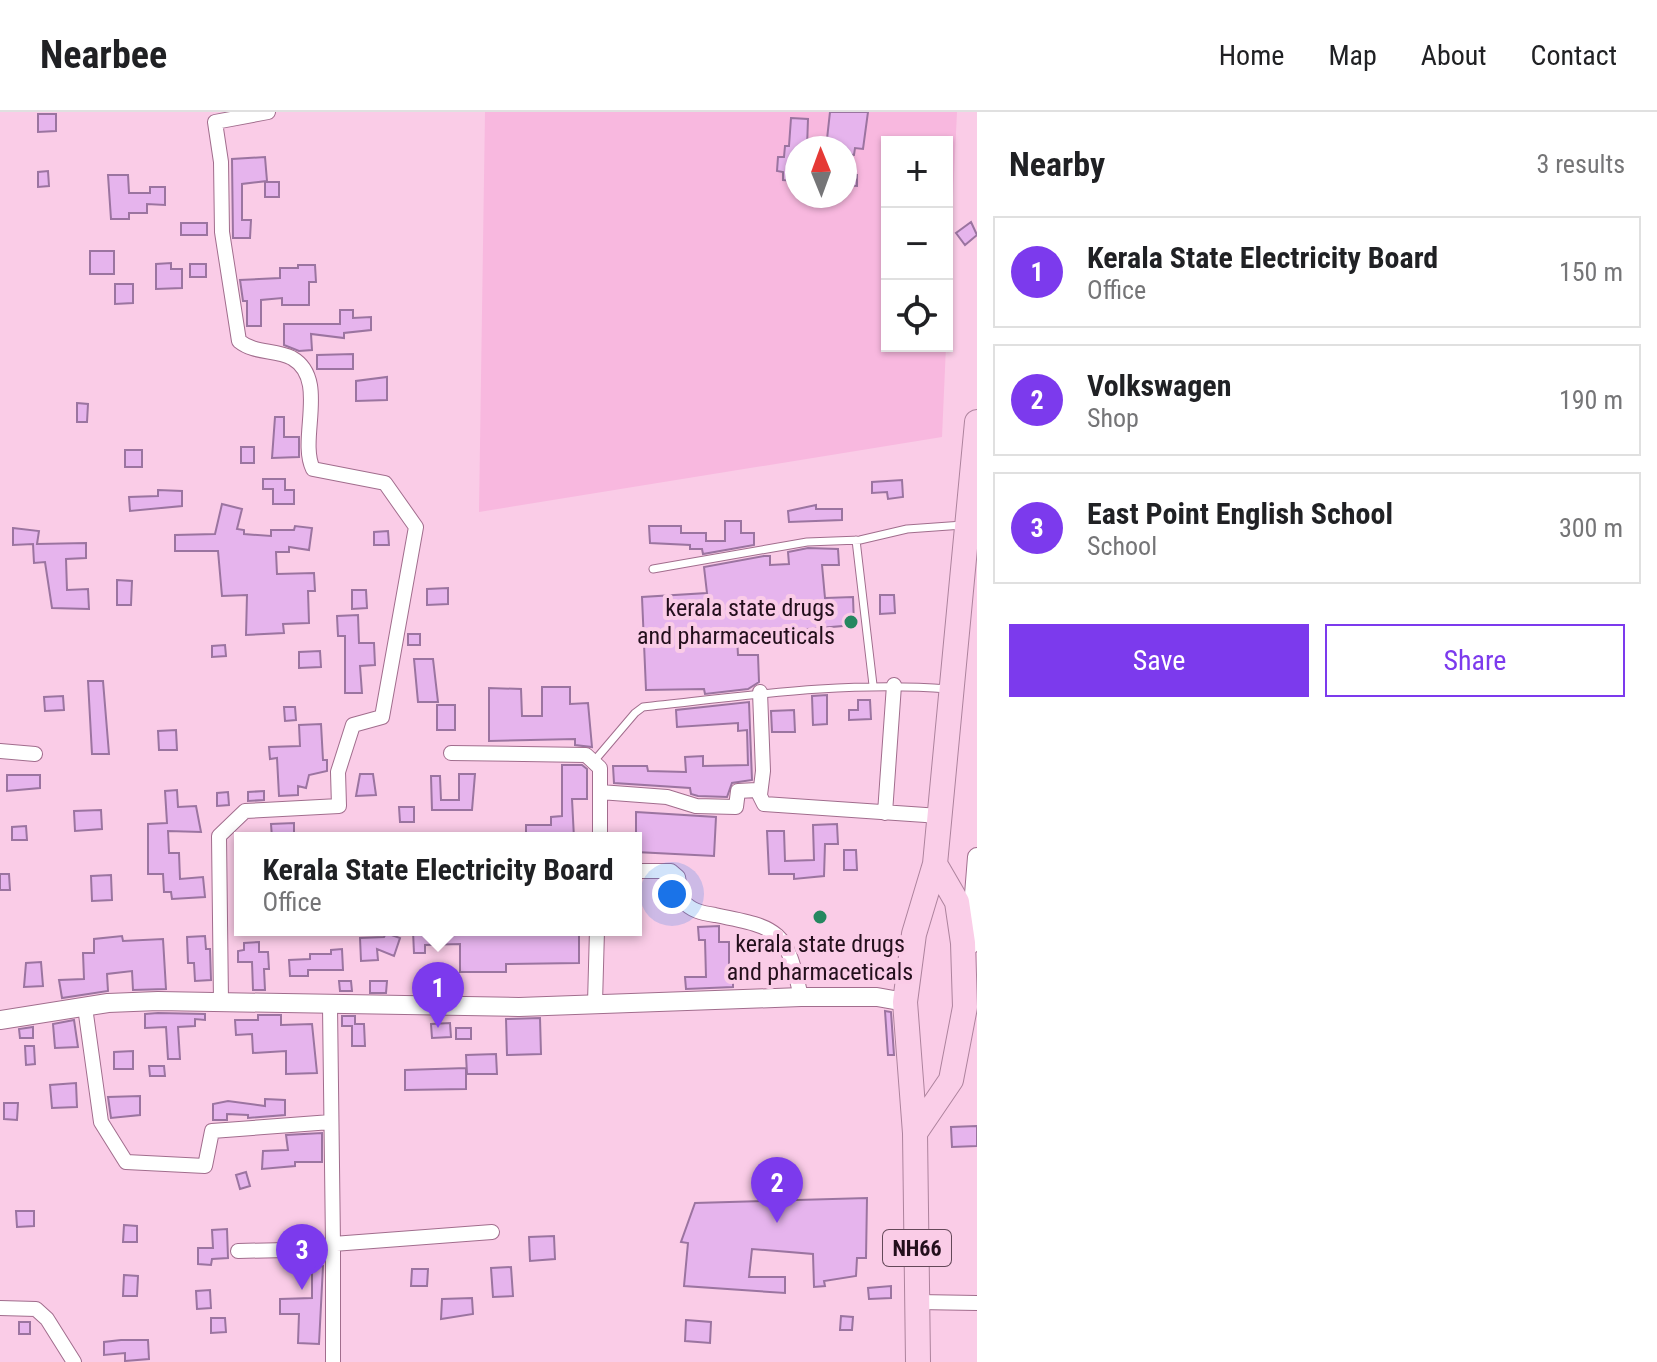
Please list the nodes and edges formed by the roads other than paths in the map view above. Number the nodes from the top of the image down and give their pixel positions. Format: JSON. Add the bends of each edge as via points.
{"nodes":[{"id":1,"x":268,"y":112,"type":"edge"},
{"id":2,"x":977,"y":422,"type":"edge"},
{"id":3,"x":966,"y":525,"type":"junction"},
{"id":4,"x":856,"y":540,"type":"junction"},
{"id":5,"x":653,"y":569,"type":"dead end"},
{"id":6,"x":873,"y":685,"type":"junction"},
{"id":7,"x":894,"y":685,"type":"junction"},
{"id":8,"x":952,"y":690,"type":"junction"},
{"id":9,"x":760,"y":692,"type":"junction"},
{"id":10,"x":0,"y":751,"type":"edge"},
{"id":11,"x":451,"y":753,"type":"dead end"},
{"id":12,"x":35,"y":754,"type":"dead end"},
{"id":13,"x":595,"y":760,"type":"junction"},
{"id":14,"x":600,"y":792,"type":"junction"},
{"id":15,"x":760,"y":795,"type":"junction"},
{"id":16,"x":885,"y":813,"type":"junction"},
{"id":17,"x":940,"y":816,"type":"junction"},
{"id":18,"x":600,"y":832,"type":"edge"},
{"id":19,"x":977,"y":857,"type":"edge"},
{"id":20,"x":935,"y":864,"type":"junction"},
{"id":21,"x":642,"y":871,"type":"edge"},
{"id":22,"x":597,"y":936,"type":"edge"},
{"id":23,"x":801,"y":997,"type":"junction"},
{"id":24,"x":221,"y":1002,"type":"junction"},
{"id":25,"x":905,"y":1002,"type":"junction"},
{"id":26,"x":595,"y":1003,"type":"junction"},
{"id":27,"x":330,"y":1006,"type":"junction"},
{"id":28,"x":85,"y":1007,"type":"junction"},
{"id":29,"x":971,"y":1008,"type":"edge"},
{"id":30,"x":0,"y":1020,"type":"edge"},
{"id":31,"x":331,"y":1122,"type":"junction"},
{"id":32,"x":915,"y":1133,"type":"junction"},
{"id":33,"x":492,"y":1232,"type":"dead end"},
{"id":34,"x":333,"y":1247,"type":"junction"},
{"id":35,"x":238,"y":1251,"type":"dead end"},
{"id":36,"x":918,"y":1302,"type":"junction"},
{"id":37,"x":977,"y":1303,"type":"edge"},
{"id":38,"x":0,"y":1308,"type":"edge"},
{"id":39,"x":74,"y":1362,"type":"edge"},
{"id":40,"x":333,"y":1362,"type":"edge"},
{"id":41,"x":918,"y":1362,"type":"edge"}],
"edges":[{"from":1,"to":24,"type":"street","via":[[215,122],[222,232],[239,341],[248,349],[291,358],[303,369],[310,385],[307,458],[313,469],[385,483],[416,527],[382,717],[353,725],[338,772],[339,806],[245,811],[219,836]]},
{"from":2,"to":3,"type":"highway","number":"NH66"},
{"from":3,"to":4,"type":"lane","via":[[907,529]]},
{"from":3,"to":8,"type":"highway","number":"NH66"},
{"from":4,"to":5,"type":"lane","via":[[794,544]]},
{"from":4,"to":6,"type":"lane"},
{"from":6,"to":7,"type":"lane"},
{"from":6,"to":9,"type":"lane"},
{"from":7,"to":8,"type":"lane"},
{"from":7,"to":16,"type":"street"},
{"from":8,"to":17,"type":"highway","number":"NH66"},
{"from":9,"to":13,"type":"lane","via":[[643,707]]},
{"from":9,"to":15,"type":"street"},
{"from":10,"to":12,"type":"street"},
{"from":11,"to":13,"type":"street","via":[[586,755]]},
{"from":13,"to":14,"type":"street"},
{"from":14,"to":15,"type":"street","via":[[736,807],[738,791],[757,790]]},
{"from":14,"to":18,"type":"street"},
{"from":15,"to":16,"type":"street","via":[[764,804]]},
{"from":16,"to":17,"type":"street"},
{"from":17,"to":20,"type":"highway","number":"NH66"},
{"from":19,"to":29,"type":"street"},
{"from":20,"to":25,"type":"highway","number":"NH66","via":[[914,934]]},
{"from":20,"to":29,"type":"highway","via":[[957,902]]},
{"from":21,"to":23,"type":"street","via":[[671,871],[688,907],[764,925],[781,938]]},
{"from":22,"to":26,"type":"street"},
{"from":23,"to":25,"type":"street"},
{"from":23,"to":26,"type":"street"},
{"from":24,"to":27,"type":"street"},
{"from":24,"to":28,"type":"street"},
{"from":25,"to":32,"type":"highway","number":"NH66"},
{"from":26,"to":27,"type":"street"},
{"from":27,"to":31,"type":"street"},
{"from":28,"to":30,"type":"street"},
{"from":28,"to":31,"type":"street","via":[[101,1122],[126,1162],[205,1166],[212,1131]]},
{"from":29,"to":32,"type":"highway","via":[[951,1080]]},
{"from":31,"to":34,"type":"street"},
{"from":32,"to":36,"type":"highway","number":"NH66"},
{"from":33,"to":34,"type":"street"},
{"from":34,"to":35,"type":"street"},
{"from":34,"to":40,"type":"street"},
{"from":36,"to":37,"type":"street"},
{"from":36,"to":41,"type":"highway","number":"NH66"},
{"from":38,"to":39,"type":"street","via":[[36,1309]]}]}
